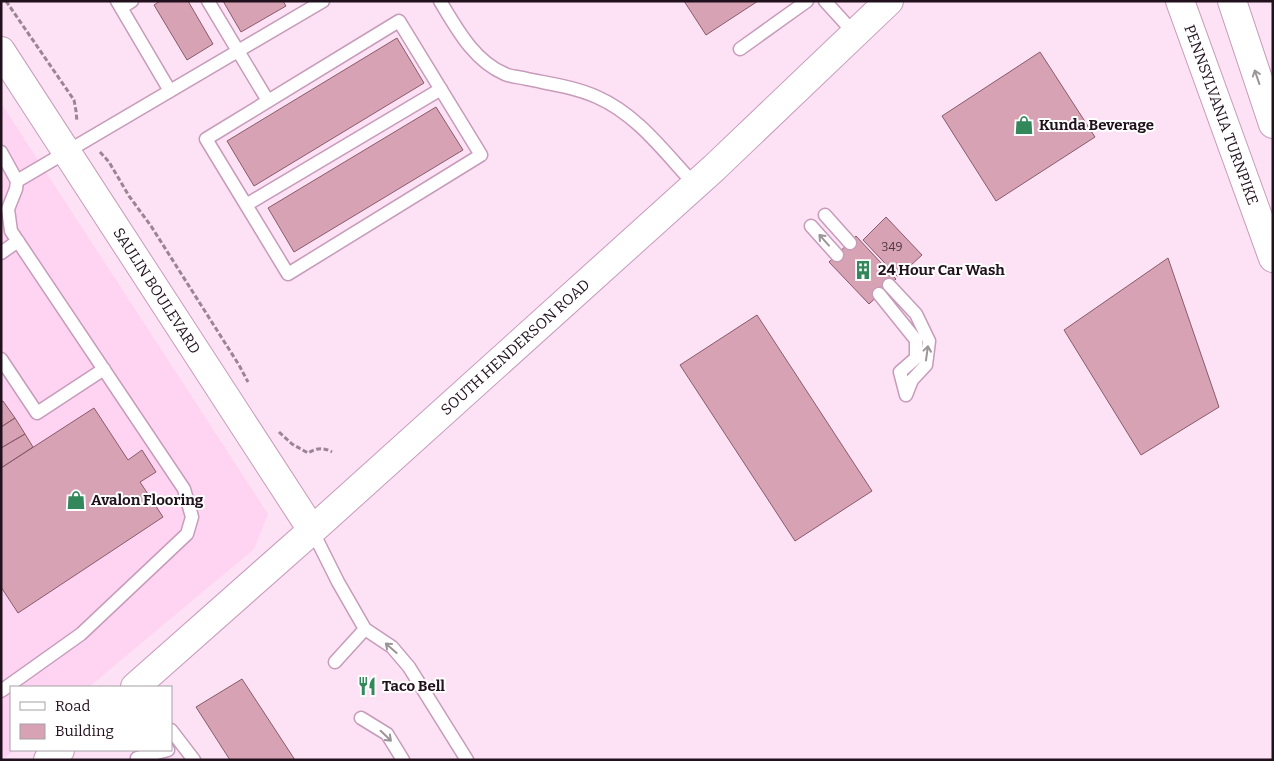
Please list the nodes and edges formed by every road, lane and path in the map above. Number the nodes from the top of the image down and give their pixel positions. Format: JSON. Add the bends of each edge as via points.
{"nodes":[{"id":1,"x":6,"y":1,"type":"edge"},
{"id":2,"x":208,"y":1,"type":"edge"},
{"id":3,"x":323,"y":1,"type":"edge"},
{"id":4,"x":440,"y":1,"type":"edge"},
{"id":5,"x":807,"y":1,"type":"edge"},
{"id":6,"x":826,"y":1,"type":"edge"},
{"id":7,"x":889,"y":1,"type":"edge"},
{"id":8,"x":1180,"y":1,"type":"edge"},
{"id":9,"x":1232,"y":1,"type":"edge"},
{"id":10,"x":123,"y":3,"type":"edge"},
{"id":11,"x":303,"y":6,"type":"edge"},
{"id":12,"x":855,"y":34,"type":"junction"},
{"id":13,"x":740,"y":50,"type":"dead end"},
{"id":14,"x":237,"y":51,"type":"junction"},
{"id":15,"x":1,"y":52,"type":"edge"},
{"id":16,"x":441,"y":89,"type":"junction"},
{"id":17,"x":170,"y":91,"type":"junction"},
{"id":18,"x":268,"y":101,"type":"junction"},
{"id":19,"x":1273,"y":124,"type":"edge"},
{"id":20,"x":89,"y":138,"type":"junction"},
{"id":21,"x":1,"y":152,"type":"edge"},
{"id":22,"x":66,"y":152,"type":"junction"},
{"id":23,"x":17,"y":180,"type":"junction"},
{"id":24,"x":695,"y":185,"type":"junction"},
{"id":25,"x":246,"y":205,"type":"junction"},
{"id":26,"x":825,"y":215,"type":"dead end"},
{"id":27,"x":811,"y":226,"type":"dead end"},
{"id":28,"x":18,"y":241,"type":"junction"},
{"id":29,"x":850,"y":243,"type":"dead end"},
{"id":30,"x":1,"y":253,"type":"edge"},
{"id":31,"x":837,"y":255,"type":"dead end"},
{"id":32,"x":1273,"y":258,"type":"edge"},
{"id":33,"x":889,"y":285,"type":"dead end"},
{"id":34,"x":879,"y":294,"type":"dead end"},
{"id":35,"x":1,"y":359,"type":"edge"},
{"id":36,"x":104,"y":369,"type":"junction"},
{"id":37,"x":250,"y":387,"type":"dead end"},
{"id":38,"x":273,"y":426,"type":"dead end"},
{"id":39,"x":332,"y":452,"type":"dead end"},
{"id":40,"x":312,"y":530,"type":"junction"},
{"id":41,"x":365,"y":629,"type":"junction"},
{"id":42,"x":335,"y":662,"type":"dead end"},
{"id":43,"x":409,"y":667,"type":"junction"},
{"id":44,"x":138,"y":686,"type":"edge"},
{"id":45,"x":1,"y":691,"type":"edge"},
{"id":46,"x":361,"y":718,"type":"dead end"},
{"id":47,"x":174,"y":748,"type":"edge"},
{"id":48,"x":59,"y":751,"type":"edge"},
{"id":49,"x":160,"y":751,"type":"edge"},
{"id":50,"x":136,"y":756,"type":"edge"},
{"id":51,"x":48,"y":760,"type":"edge"},
{"id":52,"x":194,"y":760,"type":"edge"},
{"id":53,"x":403,"y":760,"type":"edge"},
{"id":54,"x":456,"y":760,"type":"edge"},
{"id":55,"x":467,"y":760,"type":"edge"}],
"edges":[{"from":1,"to":20,"type":"path","via":[[74,100],[77,123]]},
{"from":2,"to":14,"type":"lane"},
{"from":3,"to":11,"type":"lane"},
{"from":4,"to":24,"type":"lane","via":[[462,37],[483,61],[505,74],[580,90],[614,106],[640,126]]},
{"from":5,"to":13,"type":"lane"},
{"from":6,"to":12,"type":"lane"},
{"from":7,"to":12,"type":"main road","name":"SOUTH HENDERSON ROAD"},
{"from":8,"to":32,"type":"main road","name":"PENNSYLVANIA TURNPIKE"},
{"from":19,"to":9,"type":"main road","one_way":true},
{"from":10,"to":17,"type":"lane"},
{"from":11,"to":14,"type":"lane"},
{"from":12,"to":24,"type":"main road","name":"SOUTH HENDERSON ROAD"},
{"from":14,"to":17,"type":"lane"},
{"from":14,"to":18,"type":"lane"},
{"from":15,"to":22,"type":"main road","name":"SAULIN BOULEVARD"},
{"from":16,"to":18,"type":"lane","via":[[399,21]]},
{"from":16,"to":25,"type":"lane"},
{"from":16,"to":25,"type":"lane","via":[[481,155],[288,274]]},
{"from":17,"to":20,"type":"lane"},
{"from":18,"to":25,"type":"lane","via":[[206,139]]},
{"from":20,"to":22,"type":"lane"},
{"from":20,"to":37,"type":"path","via":[[109,162],[151,226]]},
{"from":21,"to":23,"type":"lane"},
{"from":22,"to":23,"type":"lane"},
{"from":22,"to":40,"type":"main road","name":"SAULIN BOULEVARD"},
{"from":23,"to":28,"type":"lane","via":[[8,209],[11,230]]},
{"from":24,"to":40,"type":"main road","name":"SOUTH HENDERSON ROAD"},
{"from":26,"to":29,"type":"lane"},
{"from":31,"to":27,"type":"lane","one_way":true},
{"from":28,"to":30,"type":"lane"},
{"from":28,"to":36,"type":"lane"},
{"from":34,"to":33,"type":"lane","one_way":true,"via":[[916,340],[916,358],[900,372],[906,395],[912,380],[926,365],[929,341],[916,314]]},
{"from":35,"to":36,"type":"lane","via":[[37,413]]},
{"from":36,"to":45,"type":"lane","via":[[184,489],[192,517],[187,534],[81,634]]},
{"from":38,"to":39,"type":"path","via":[[292,444],[308,453],[315,449]]},
{"from":40,"to":41,"type":"lane"},
{"from":40,"to":44,"type":"main road","name":"SOUTH HENDERSON ROAD"},
{"from":41,"to":42,"type":"lane"},
{"from":43,"to":41,"type":"lane","one_way":true,"via":[[392,647]]},
{"from":43,"to":54,"type":"lane","via":[[418,695]]},
{"from":43,"to":55,"type":"lane"},
{"from":46,"to":53,"type":"lane","one_way":true,"via":[[387,734]]},
{"from":47,"to":52,"type":"lane"},
{"from":48,"to":51,"type":"main road"},
{"from":49,"to":50,"type":"lane"}]}
